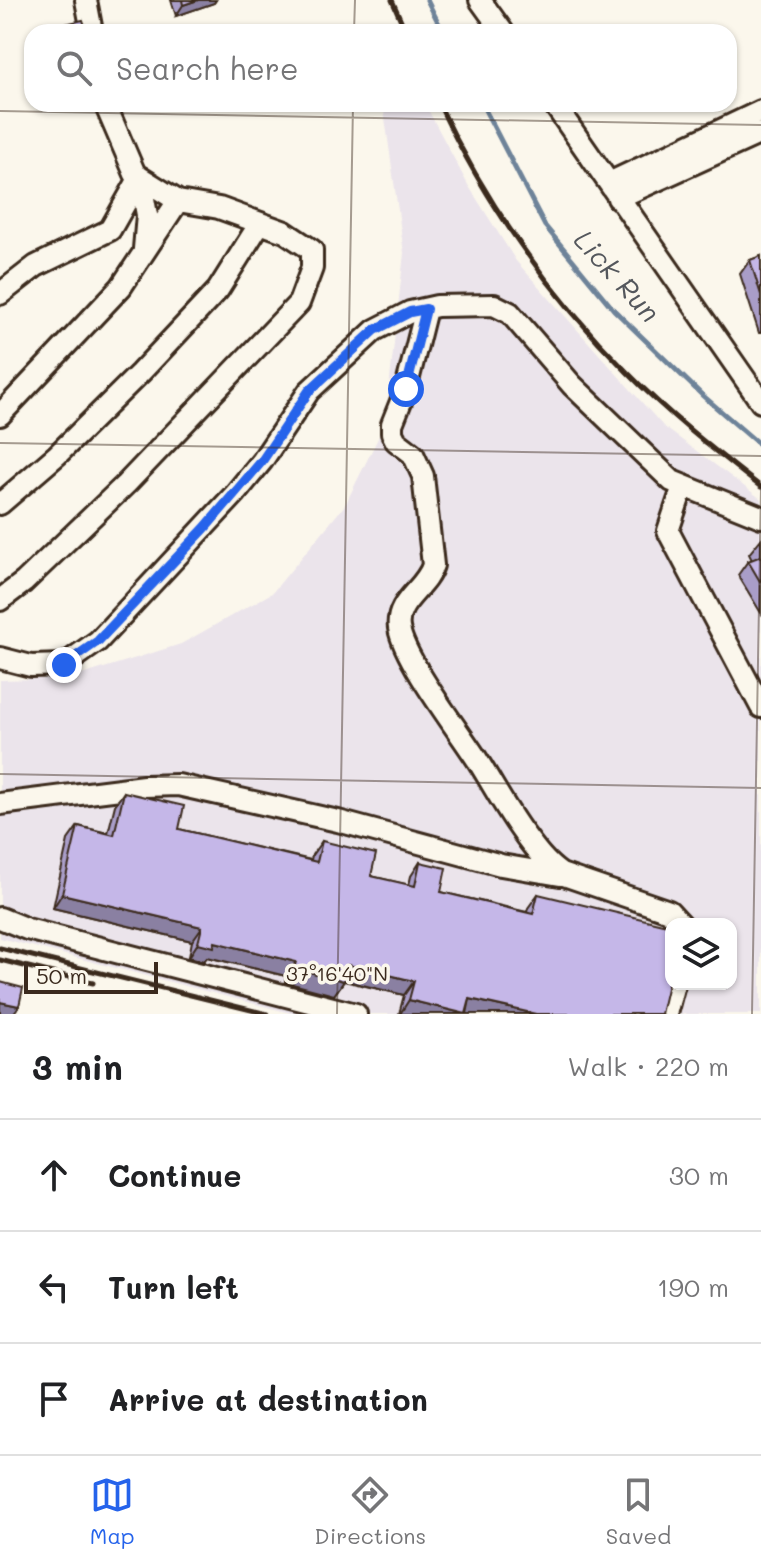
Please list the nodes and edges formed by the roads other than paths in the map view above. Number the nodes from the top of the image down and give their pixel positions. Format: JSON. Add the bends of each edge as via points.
{"nodes":[{"id":1,"x":86,"y":0,"type":"edge"},
{"id":2,"x":480,"y":0,"type":"edge"},
{"id":3,"x":90,"y":24,"type":"edge"},
{"id":4,"x":497,"y":24,"type":"edge"},
{"id":5,"x":761,"y":111,"type":"edge"},
{"id":6,"x":108,"y":112,"type":"edge"},
{"id":7,"x":560,"y":112,"type":"edge"},
{"id":8,"x":761,"y":133,"type":"edge"},
{"id":9,"x":140,"y":177,"type":"junction"},
{"id":10,"x":614,"y":190,"type":"junction"},
{"id":11,"x":178,"y":201,"type":"junction"},
{"id":12,"x":260,"y":223,"type":"junction"},
{"id":13,"x":143,"y":254,"type":"junction"},
{"id":14,"x":0,"y":294,"type":"edge"},
{"id":15,"x":426,"y":309,"type":"junction"},
{"id":16,"x":761,"y":402,"type":"edge"},
{"id":17,"x":0,"y":415,"type":"edge"},
{"id":18,"x":683,"y":486,"type":"junction"},
{"id":19,"x":0,"y":504,"type":"edge"},
{"id":20,"x":761,"y":517,"type":"edge"},
{"id":21,"x":0,"y":600,"type":"edge"},
{"id":22,"x":0,"y":658,"type":"edge"},
{"id":23,"x":761,"y":707,"type":"edge"},
{"id":24,"x":0,"y":804,"type":"edge"},
{"id":25,"x":568,"y":877,"type":"junction"},
{"id":26,"x":0,"y":918,"type":"edge"},
{"id":27,"x":675,"y":918,"type":"edge"},
{"id":28,"x":672,"y":990,"type":"edge"},
{"id":29,"x":356,"y":1014,"type":"edge"},
{"id":30,"x":666,"y":1014,"type":"edge"}],
"edges":[{"from":1,"to":3,"type":"street"},
{"from":2,"to":4,"type":"street"},
{"from":5,"to":10,"type":"street"},
{"from":6,"to":9,"type":"street","via":[[125,156]]},
{"from":7,"to":10,"type":"street"},
{"from":8,"to":10,"type":"street"},
{"from":9,"to":11,"type":"street"},
{"from":9,"to":13,"type":"street","via":[[147,215]]},
{"from":9,"to":14,"type":"street","via":[[110,230],[36,266]]},
{"from":10,"to":16,"type":"street"},
{"from":11,"to":12,"type":"street"},
{"from":11,"to":13,"type":"street"},
{"from":12,"to":19,"type":"street","via":[[218,290],[130,384]]},
{"from":12,"to":21,"type":"street","via":[[312,250],[312,268],[299,303],[126,484]]},
{"from":13,"to":17,"type":"street","via":[[121,287]]},
{"from":15,"to":18,"type":"street","via":[[494,305],[510,313],[572,385]]},
{"from":15,"to":22,"type":"street","via":[[375,330],[309,391],[235,494],[98,641],[64,665],[31,666]]},
{"from":15,"to":25,"type":"street","via":[[392,433],[413,454],[423,476],[433,565],[405,604],[399,627],[420,672],[523,833],[549,866]]},
{"from":18,"to":20,"type":"street"},
{"from":18,"to":23,"type":"street","via":[[668,531]]},
{"from":24,"to":25,"type":"street","via":[[178,785]]},
{"from":25,"to":27,"type":"street","via":[[669,911]]},
{"from":26,"to":29,"type":"street"},
{"from":28,"to":30,"type":"street"}]}
